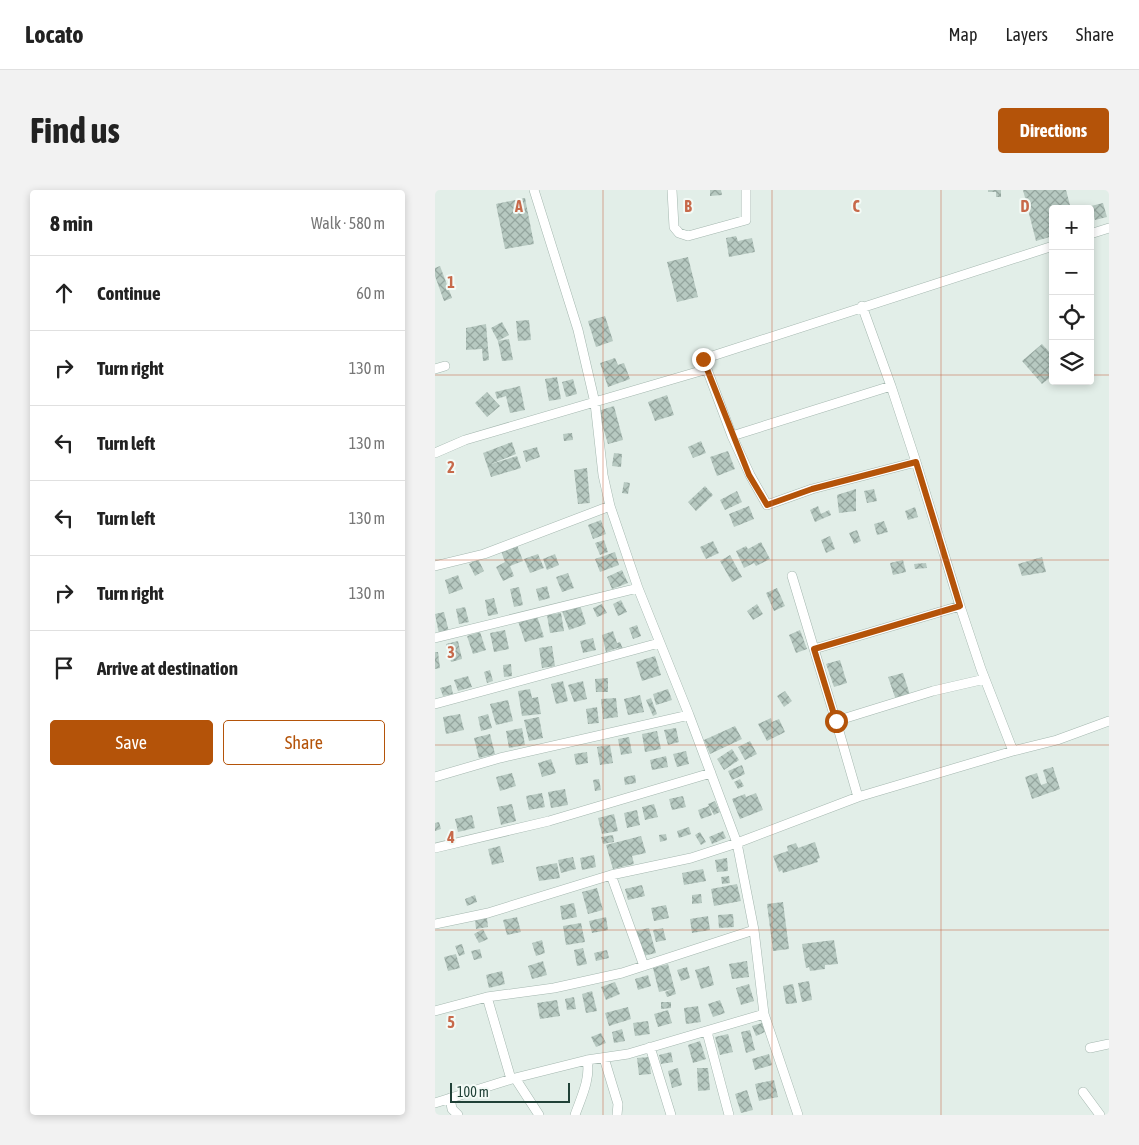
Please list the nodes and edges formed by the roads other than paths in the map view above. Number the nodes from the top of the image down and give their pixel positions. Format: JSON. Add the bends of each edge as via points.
{"nodes":[{"id":1,"x":534,"y":190,"type":"edge"},
{"id":2,"x":672,"y":190,"type":"edge"},
{"id":3,"x":746,"y":190,"type":"edge"},
{"id":4,"x":1109,"y":228,"type":"edge"},
{"id":5,"x":1094,"y":233,"type":"edge"},
{"id":6,"x":1049,"y":247,"type":"edge"},
{"id":7,"x":862,"y":306,"type":"junction"},
{"id":8,"x":703,"y":359,"type":"junction"},
{"id":9,"x":445,"y":366,"type":"dead end"},
{"id":10,"x":435,"y":369,"type":"edge"},
{"id":11,"x":891,"y":386,"type":"junction"},
{"id":12,"x":595,"y":403,"type":"junction"},
{"id":13,"x":733,"y":436,"type":"junction"},
{"id":14,"x":435,"y":452,"type":"edge"},
{"id":15,"x":916,"y":462,"type":"junction"},
{"id":16,"x":609,"y":506,"type":"junction"},
{"id":17,"x":435,"y":566,"type":"edge"},
{"id":18,"x":792,"y":576,"type":"dead end"},
{"id":19,"x":638,"y":588,"type":"junction"},
{"id":20,"x":960,"y":606,"type":"junction"},
{"id":21,"x":435,"y":638,"type":"edge"},
{"id":22,"x":659,"y":643,"type":"junction"},
{"id":23,"x":814,"y":649,"type":"junction"},
{"id":24,"x":985,"y":679,"type":"junction"},
{"id":25,"x":435,"y":704,"type":"edge"},
{"id":26,"x":689,"y":715,"type":"junction"},
{"id":27,"x":836,"y":721,"type":"junction"},
{"id":28,"x":1109,"y":721,"type":"edge"},
{"id":29,"x":1013,"y":751,"type":"junction"},
{"id":30,"x":711,"y":773,"type":"junction"},
{"id":31,"x":435,"y":777,"type":"edge"},
{"id":32,"x":858,"y":797,"type":"junction"},
{"id":33,"x":737,"y":843,"type":"junction"},
{"id":34,"x":435,"y":848,"type":"edge"},
{"id":35,"x":611,"y":875,"type":"junction"},
{"id":36,"x":435,"y":924,"type":"edge"},
{"id":37,"x":754,"y":930,"type":"junction"},
{"id":38,"x":644,"y":966,"type":"junction"},
{"id":39,"x":487,"y":997,"type":"junction"},
{"id":40,"x":435,"y":1011,"type":"edge"},
{"id":41,"x":764,"y":1014,"type":"junction"},
{"id":42,"x":707,"y":1032,"type":"junction"},
{"id":43,"x":1109,"y":1044,"type":"edge"},
{"id":44,"x":650,"y":1048,"type":"junction"},
{"id":45,"x":1090,"y":1048,"type":"dead end"},
{"id":46,"x":604,"y":1058,"type":"junction"},
{"id":47,"x":587,"y":1060,"type":"junction"},
{"id":48,"x":513,"y":1078,"type":"junction"},
{"id":49,"x":1083,"y":1092,"type":"dead end"},
{"id":50,"x":450,"y":1098,"type":"junction"},
{"id":51,"x":435,"y":1103,"type":"edge"},
{"id":52,"x":457,"y":1115,"type":"edge"},
{"id":53,"x":539,"y":1115,"type":"edge"},
{"id":54,"x":575,"y":1115,"type":"edge"},
{"id":55,"x":617,"y":1115,"type":"edge"},
{"id":56,"x":671,"y":1115,"type":"edge"},
{"id":57,"x":729,"y":1115,"type":"edge"},
{"id":58,"x":799,"y":1115,"type":"edge"},
{"id":59,"x":1100,"y":1115,"type":"edge"}],
"edges":[{"from":1,"to":12,"type":"street","via":[[578,330]]},
{"from":2,"to":3,"type":"street","via":[[674,227],[688,236],[745,220]]},
{"from":4,"to":5,"type":"street"},
{"from":6,"to":7,"type":"street"},
{"from":7,"to":8,"type":"street"},
{"from":7,"to":11,"type":"street"},
{"from":8,"to":12,"type":"street","via":[[703,370]]},
{"from":8,"to":13,"type":"street"},
{"from":9,"to":10,"type":"street"},
{"from":11,"to":13,"type":"street"},
{"from":11,"to":15,"type":"street"},
{"from":12,"to":14,"type":"street","via":[[465,440]]},
{"from":12,"to":16,"type":"street"},
{"from":13,"to":15,"type":"street","via":[[749,475],[767,505],[812,489]]},
{"from":15,"to":20,"type":"street"},
{"from":16,"to":17,"type":"street","via":[[484,554]]},
{"from":16,"to":19,"type":"street"},
{"from":18,"to":23,"type":"street"},
{"from":19,"to":21,"type":"street"},
{"from":19,"to":22,"type":"street"},
{"from":20,"to":23,"type":"street"},
{"from":20,"to":24,"type":"street"},
{"from":22,"to":25,"type":"street"},
{"from":22,"to":26,"type":"street"},
{"from":23,"to":27,"type":"street"},
{"from":24,"to":27,"type":"street"},
{"from":24,"to":29,"type":"street"},
{"from":26,"to":30,"type":"street"},
{"from":26,"to":31,"type":"street","via":[[500,758]]},
{"from":27,"to":32,"type":"street"},
{"from":28,"to":29,"type":"street","via":[[1057,740]]},
{"from":29,"to":32,"type":"street"},
{"from":30,"to":33,"type":"street"},
{"from":30,"to":34,"type":"street","via":[[549,821]]},
{"from":32,"to":33,"type":"street"},
{"from":33,"to":35,"type":"street","via":[[691,858]]},
{"from":33,"to":37,"type":"street"},
{"from":35,"to":36,"type":"street","via":[[488,913]]},
{"from":35,"to":38,"type":"street"},
{"from":37,"to":38,"type":"street"},
{"from":37,"to":41,"type":"street"},
{"from":38,"to":39,"type":"street","via":[[554,988]]},
{"from":39,"to":40,"type":"street"},
{"from":39,"to":48,"type":"street"},
{"from":41,"to":42,"type":"street"},
{"from":41,"to":58,"type":"street"},
{"from":42,"to":44,"type":"street"},
{"from":42,"to":57,"type":"street"},
{"from":43,"to":45,"type":"street"},
{"from":44,"to":46,"type":"street"},
{"from":44,"to":56,"type":"street"},
{"from":46,"to":47,"type":"street"},
{"from":46,"to":55,"type":"street"},
{"from":47,"to":48,"type":"street"},
{"from":47,"to":54,"type":"street","via":[[589,1068]]},
{"from":48,"to":50,"type":"street"},
{"from":48,"to":53,"type":"street"},
{"from":49,"to":59,"type":"street"},
{"from":50,"to":51,"type":"street"},
{"from":50,"to":52,"type":"street"}]}
